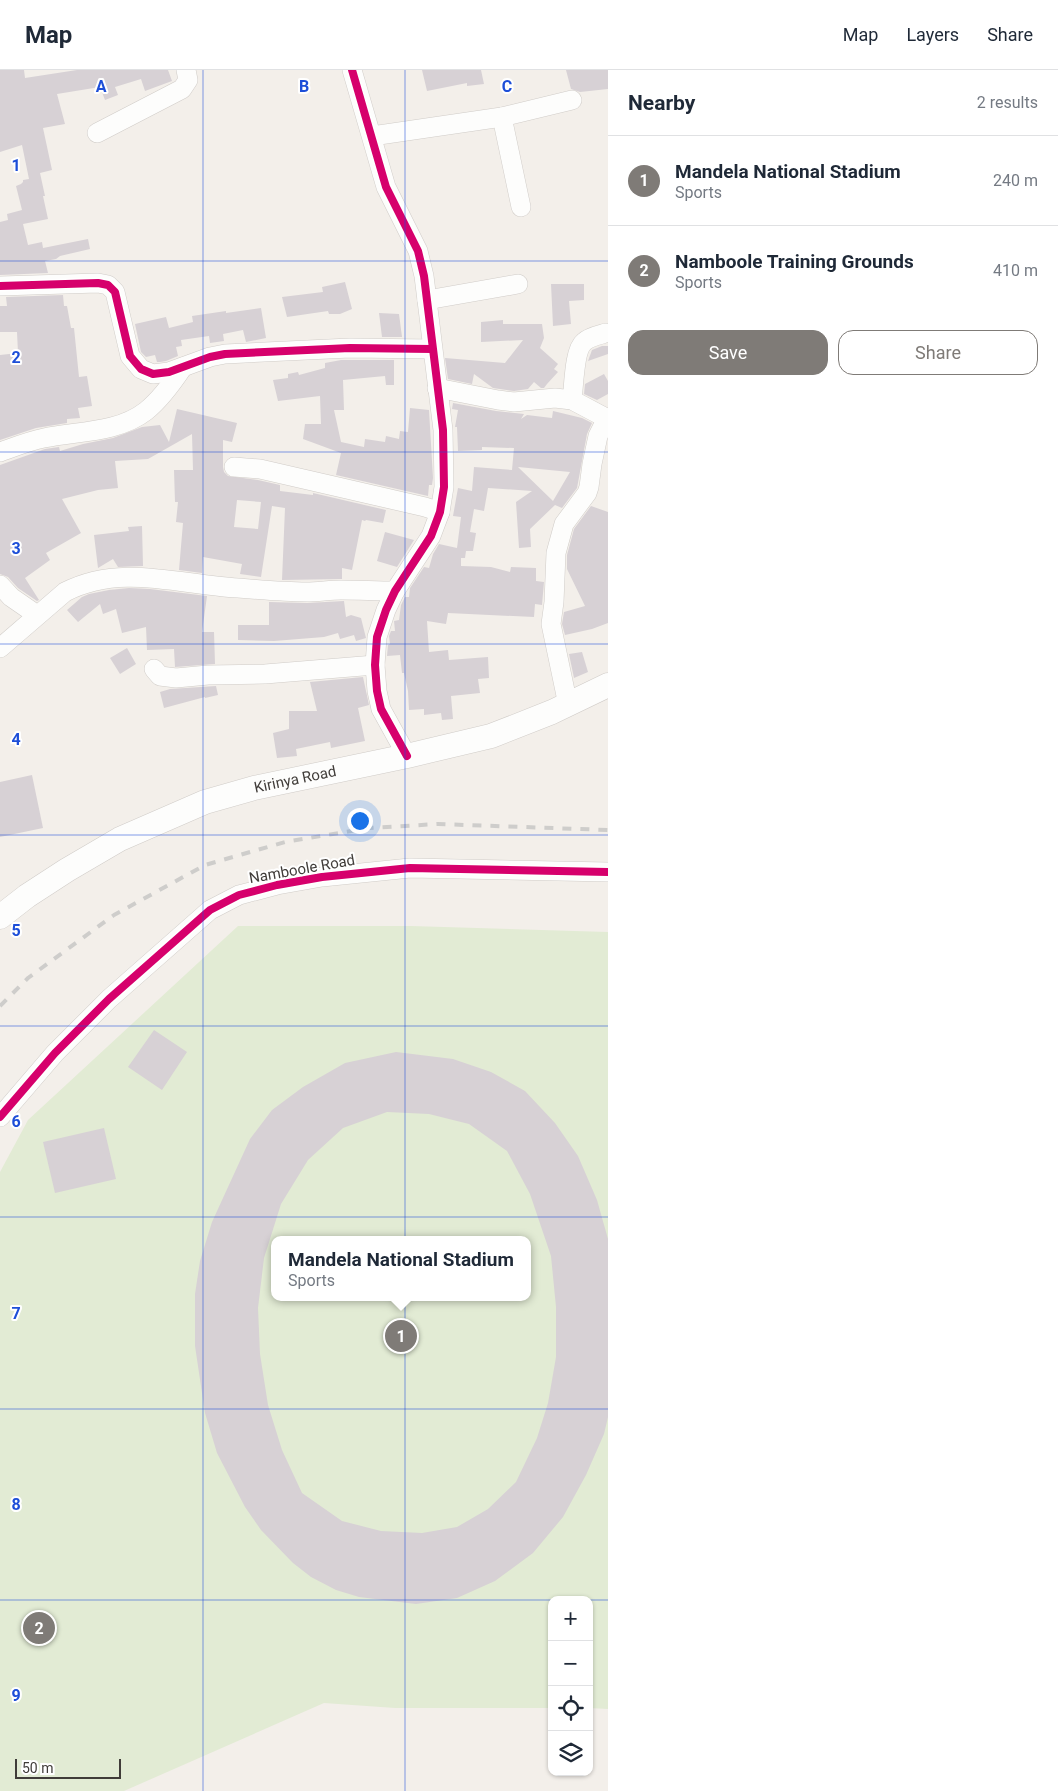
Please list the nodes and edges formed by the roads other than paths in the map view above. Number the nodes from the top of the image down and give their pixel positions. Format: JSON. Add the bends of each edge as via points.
{"nodes":[{"id":1,"x":186,"y":70,"type":"edge"},
{"id":2,"x":352,"y":70,"type":"edge"},
{"id":3,"x":572,"y":100,"type":"dead end"},
{"id":4,"x":502,"y":117,"type":"junction"},
{"id":5,"x":97,"y":133,"type":"dead end"},
{"id":6,"x":372,"y":136,"type":"junction"},
{"id":7,"x":521,"y":207,"type":"dead end"},
{"id":8,"x":518,"y":284,"type":"dead end"},
{"id":9,"x":0,"y":286,"type":"edge"},
{"id":10,"x":427,"y":300,"type":"junction"},
{"id":11,"x":606,"y":333,"type":"dead end"},
{"id":12,"x":432,"y":348,"type":"junction"},
{"id":13,"x":183,"y":367,"type":"junction"},
{"id":14,"x":437,"y":388,"type":"junction"},
{"id":15,"x":572,"y":400,"type":"junction"},
{"id":16,"x":607,"y":419,"type":"edge"},
{"id":17,"x":0,"y":452,"type":"edge"},
{"id":18,"x":234,"y":467,"type":"dead end"},
{"id":19,"x":440,"y":512,"type":"junction"},
{"id":20,"x":0,"y":585,"type":"edge"},
{"id":21,"x":395,"y":591,"type":"junction"},
{"id":22,"x":37,"y":614,"type":"junction"},
{"id":23,"x":0,"y":648,"type":"edge"},
{"id":24,"x":375,"y":665,"type":"junction"},
{"id":25,"x":154,"y":669,"type":"dead end"},
{"id":26,"x":608,"y":685,"type":"edge"},
{"id":27,"x":568,"y":705,"type":"junction"},
{"id":28,"x":407,"y":756,"type":"junction"},
{"id":29,"x":608,"y":872,"type":"edge"},
{"id":30,"x":0,"y":917,"type":"edge"},
{"id":31,"x":0,"y":1116,"type":"edge"}],
"edges":[{"from":1,"to":5,"type":"street","via":[[188,80],[182,89]]},
{"from":2,"to":6,"type":"street"},
{"from":3,"to":4,"type":"street"},
{"from":4,"to":6,"type":"street"},
{"from":4,"to":7,"type":"street"},
{"from":6,"to":10,"type":"street","via":[[386,188],[418,251]]},
{"from":8,"to":10,"type":"street"},
{"from":9,"to":13,"type":"street","via":[[108,285],[118,301],[130,356],[141,369],[153,374]]},
{"from":10,"to":12,"type":"street"},
{"from":11,"to":15,"type":"street","via":[[581,344]]},
{"from":12,"to":13,"type":"street","via":[[241,353],[210,357]]},
{"from":12,"to":14,"type":"street"},
{"from":13,"to":17,"type":"street","via":[[146,411],[130,420],[44,438]]},
{"from":14,"to":15,"type":"street","via":[[514,402],[555,398]]},
{"from":14,"to":19,"type":"street","via":[[445,459]]},
{"from":15,"to":16,"type":"street"},
{"from":16,"to":27,"type":"street","via":[[598,436],[590,487],[564,524],[556,553],[551,624]]},
{"from":18,"to":19,"type":"street","via":[[322,482]]},
{"from":19,"to":21,"type":"street","via":[[431,536]]},
{"from":20,"to":22,"type":"street","via":[[11,597]]},
{"from":21,"to":22,"type":"street","via":[[294,592],[191,584],[162,578],[117,578],[73,588]]},
{"from":21,"to":24,"type":"street","via":[[377,637]]},
{"from":22,"to":23,"type":"street"},
{"from":24,"to":25,"type":"street","via":[[176,678],[160,676]]},
{"from":24,"to":28,"type":"street","via":[[381,709]]},
{"from":26,"to":27,"type":"main road","name":"Kirinya Road"},
{"from":27,"to":28,"type":"main road","name":"Kirinya Road","via":[[491,736]]},
{"from":28,"to":30,"type":"main road","name":"Kirinya Road","via":[[254,788],[205,802],[120,839],[59,875]]},
{"from":29,"to":31,"type":"street","name":"Namboole Road","via":[[410,868],[277,884],[239,895],[210,910],[109,999],[55,1053]]}]}
